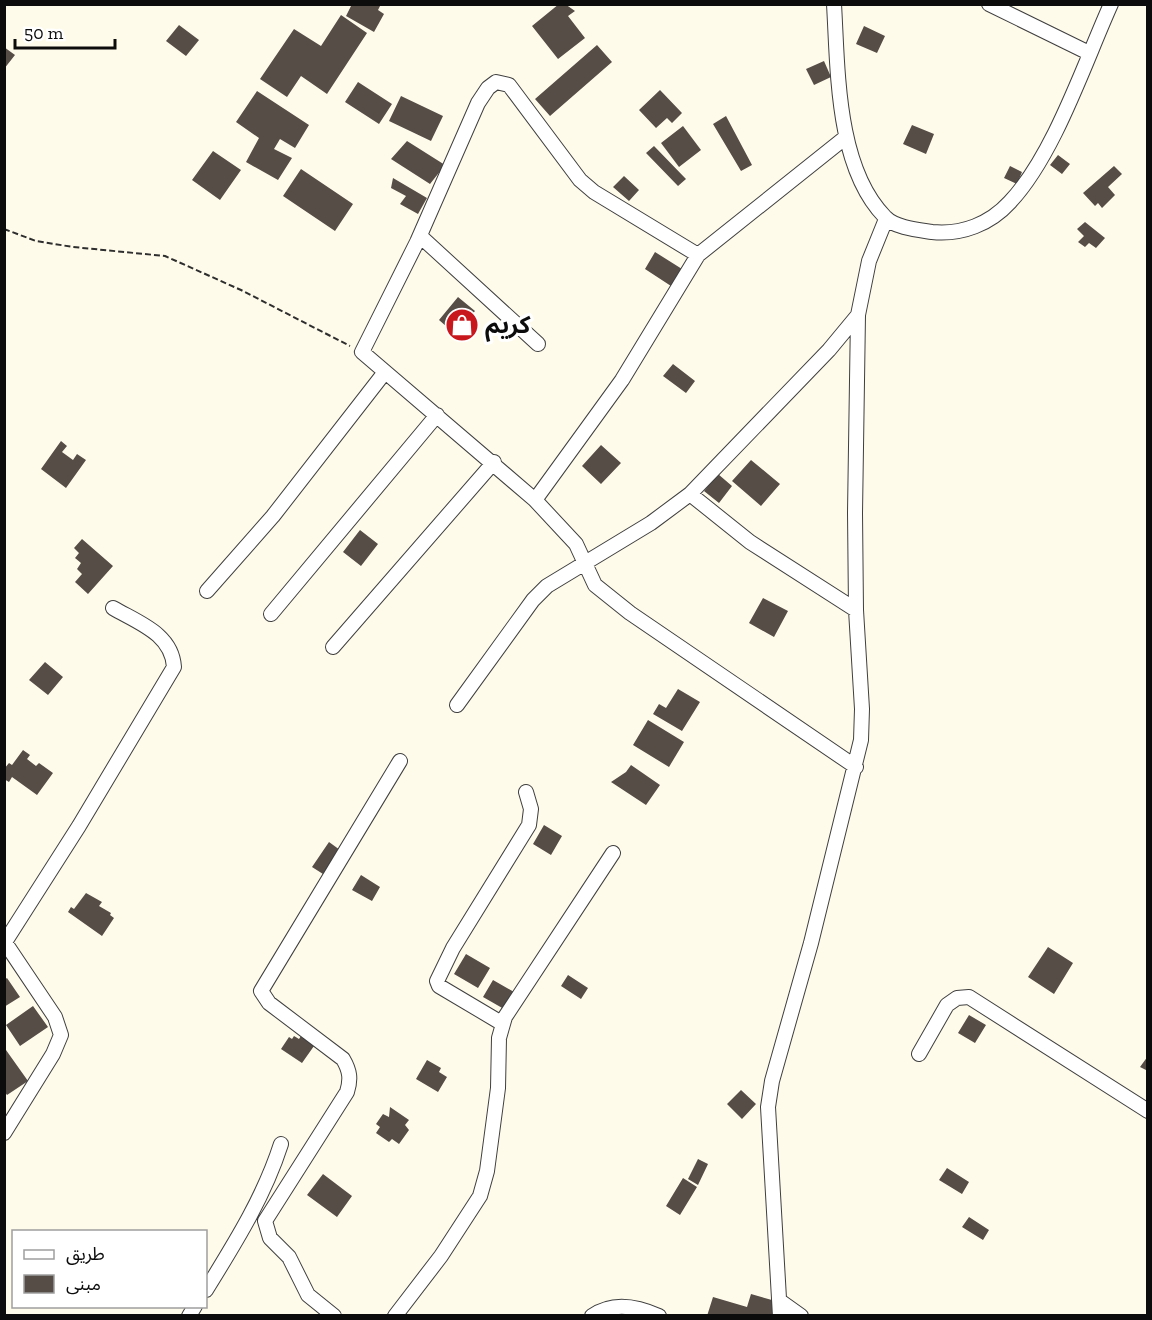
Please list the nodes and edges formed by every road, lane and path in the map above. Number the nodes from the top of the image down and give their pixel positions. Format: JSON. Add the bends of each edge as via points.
{"nodes":[{"id":1,"x":834,"y":4,"type":"edge"},
{"id":2,"x":989,"y":4,"type":"edge"},
{"id":3,"x":1111,"y":4,"type":"edge"},
{"id":4,"x":1089,"y":53,"type":"junction"},
{"id":5,"x":846,"y":137,"type":"junction"},
{"id":6,"x":886,"y":219,"type":"junction"},
{"id":7,"x":4,"y":229,"type":"edge"},
{"id":8,"x":420,"y":236,"type":"junction"},
{"id":9,"x":698,"y":255,"type":"junction"},
{"id":10,"x":858,"y":315,"type":"junction"},
{"id":11,"x":538,"y":344,"type":"dead end"},
{"id":12,"x":362,"y":352,"type":"junction"},
{"id":13,"x":385,"y":372,"type":"junction"},
{"id":14,"x":437,"y":415,"type":"junction"},
{"id":15,"x":494,"y":462,"type":"junction"},
{"id":16,"x":690,"y":494,"type":"junction"},
{"id":17,"x":535,"y":500,"type":"junction"},
{"id":18,"x":584,"y":562,"type":"junction"},
{"id":19,"x":207,"y":591,"type":"dead end"},
{"id":20,"x":113,"y":608,"type":"dead end"},
{"id":21,"x":856,"y":610,"type":"junction"},
{"id":22,"x":271,"y":614,"type":"dead end"},
{"id":23,"x":333,"y":647,"type":"dead end"},
{"id":24,"x":457,"y":705,"type":"dead end"},
{"id":25,"x":400,"y":761,"type":"dead end"},
{"id":26,"x":856,"y":767,"type":"junction"},
{"id":27,"x":526,"y":792,"type":"dead end"},
{"id":28,"x":613,"y":853,"type":"dead end"},
{"id":29,"x":5,"y":942,"type":"edge"},
{"id":30,"x":503,"y":1024,"type":"junction"},
{"id":31,"x":919,"y":1054,"type":"dead end"},
{"id":32,"x":1148,"y":1111,"type":"edge"},
{"id":33,"x":4,"y":1133,"type":"edge"},
{"id":34,"x":281,"y":1144,"type":"dead end"},
{"id":35,"x":207,"y":1288,"type":"edge"},
{"id":36,"x":780,"y":1300,"type":"junction"},
{"id":37,"x":334,"y":1316,"type":"edge"},
{"id":38,"x":395,"y":1316,"type":"edge"},
{"id":39,"x":592,"y":1316,"type":"edge"},
{"id":40,"x":659,"y":1316,"type":"edge"},
{"id":41,"x":780,"y":1316,"type":"edge"},
{"id":42,"x":801,"y":1316,"type":"edge"}],
"edges":[{"from":1,"to":5,"type":"street"},
{"from":2,"to":4,"type":"street"},
{"from":3,"to":4,"type":"street"},
{"from":4,"to":6,"type":"street","via":[[1039,164],[1009,204],[988,221],[965,231],[915,230]]},
{"from":5,"to":6,"type":"street","via":[[859,176]]},
{"from":5,"to":9,"type":"street"},
{"from":6,"to":10,"type":"street","via":[[869,261]]},
{"from":7,"to":12,"type":"path","via":[[36,241],[165,256]]},
{"from":8,"to":9,"type":"street","via":[[478,103],[496,82],[509,86],[580,180],[594,192]]},
{"from":8,"to":11,"type":"street"},
{"from":8,"to":12,"type":"street"},
{"from":9,"to":17,"type":"street","via":[[610,397]]},
{"from":10,"to":16,"type":"street"},
{"from":10,"to":21,"type":"street"},
{"from":12,"to":13,"type":"street"},
{"from":13,"to":14,"type":"street"},
{"from":13,"to":19,"type":"street","via":[[273,516]]},
{"from":14,"to":15,"type":"street"},
{"from":14,"to":22,"type":"street"},
{"from":15,"to":17,"type":"street"},
{"from":15,"to":23,"type":"street"},
{"from":16,"to":18,"type":"street"},
{"from":16,"to":21,"type":"street","via":[[750,542]]},
{"from":17,"to":18,"type":"street","via":[[576,544]]},
{"from":18,"to":24,"type":"street","via":[[533,600]]},
{"from":18,"to":26,"type":"street","via":[[595,585],[630,613]]},
{"from":20,"to":29,"type":"street","via":[[161,635],[174,667]]},
{"from":21,"to":26,"type":"street","via":[[862,709]]},
{"from":25,"to":37,"type":"street","via":[[261,991],[268,1003],[343,1059],[349,1070],[347,1092],[266,1221],[270,1238],[288,1257],[308,1295]]},
{"from":26,"to":36,"type":"street","via":[[768,1107]]},
{"from":27,"to":30,"type":"street","via":[[531,809],[529,825],[437,981],[439,986]]},
{"from":28,"to":30,"type":"street"},
{"from":29,"to":33,"type":"street","via":[[55,1017],[61,1035]]},
{"from":30,"to":38,"type":"street","via":[[492,1137],[480,1196]]},
{"from":31,"to":32,"type":"street","via":[[948,1005],[957,998],[969,998]]},
{"from":34,"to":35,"type":"street","via":[[242,1232]]},
{"from":36,"to":41,"type":"street"},
{"from":36,"to":42,"type":"street"},
{"from":39,"to":40,"type":"street","via":[[609,1307],[628,1306]]}]}
